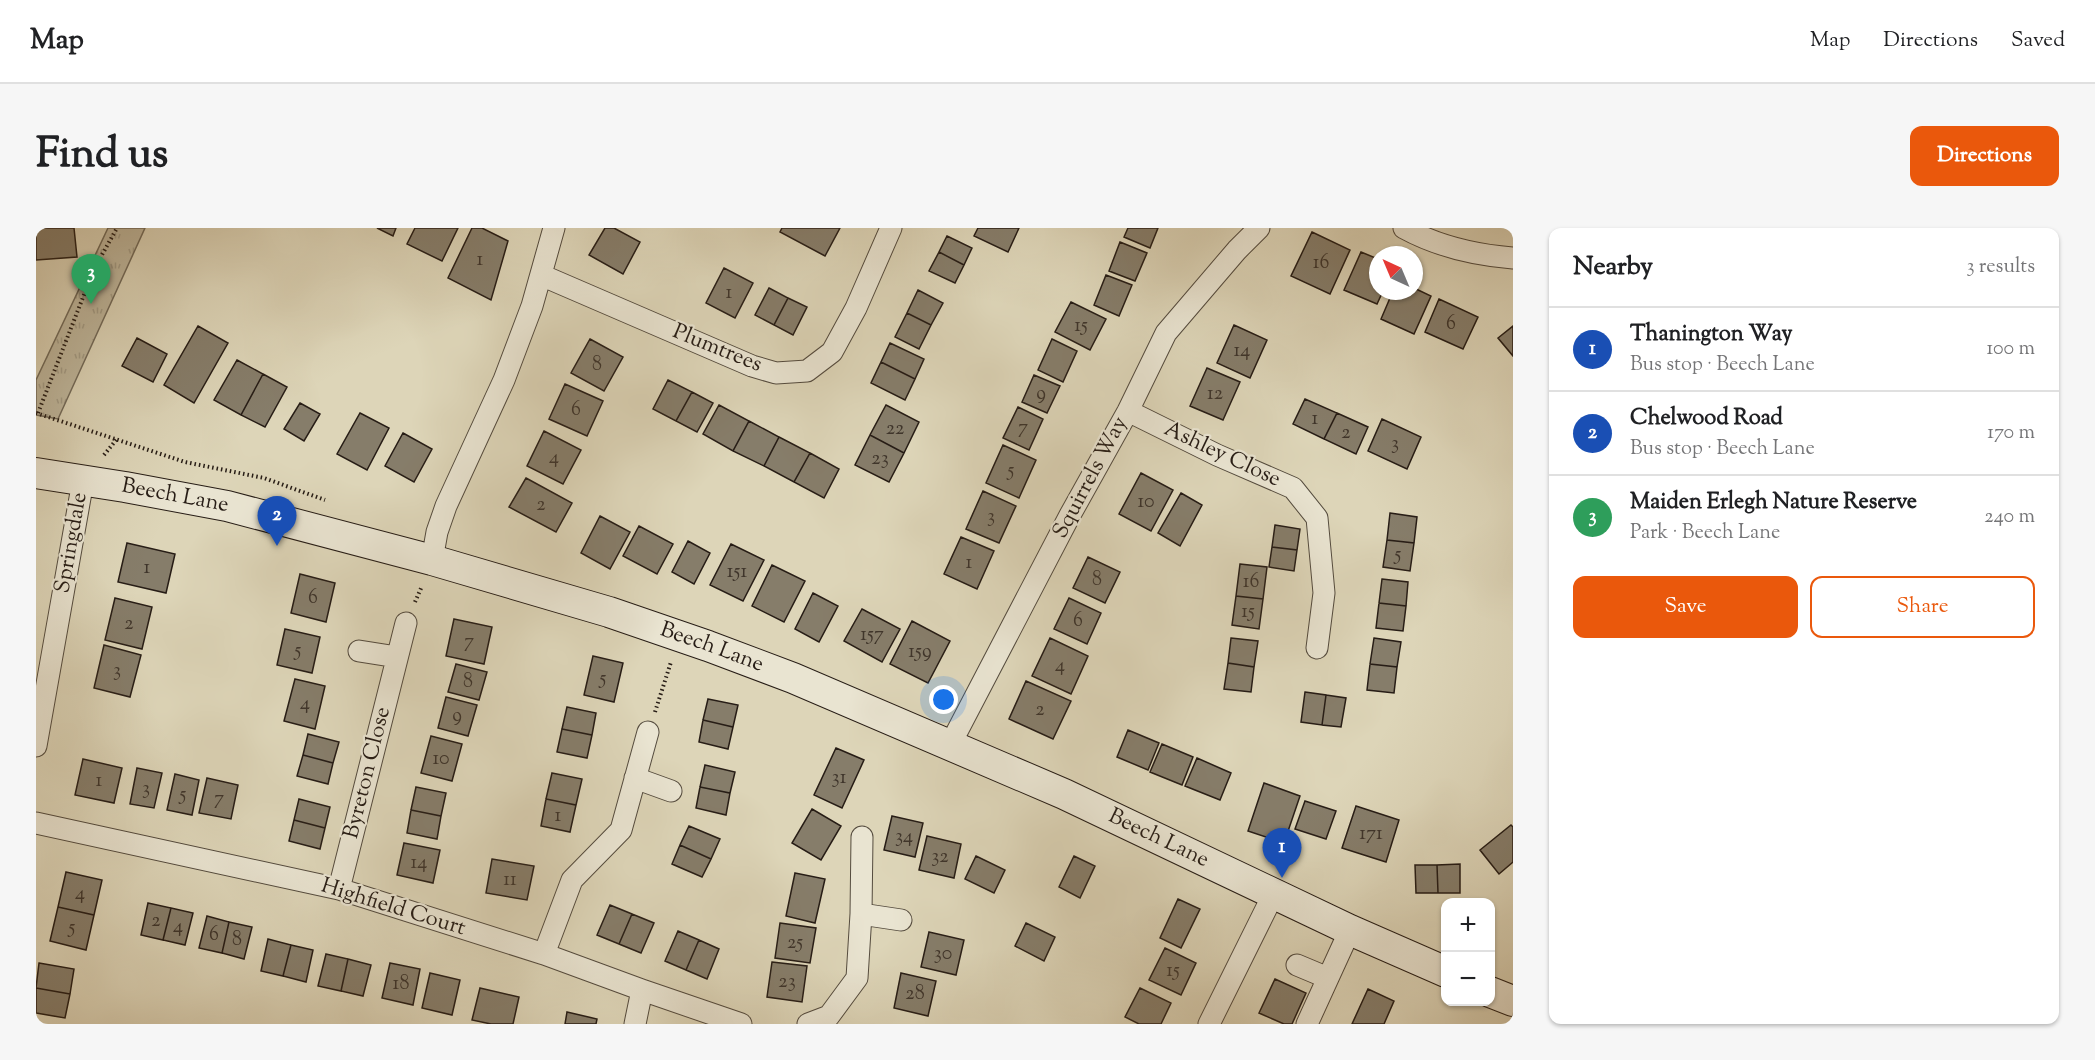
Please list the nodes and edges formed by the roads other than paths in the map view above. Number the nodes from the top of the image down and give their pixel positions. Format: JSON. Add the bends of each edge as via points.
{"nodes":[{"id":1,"x":891,"y":228,"type":"edge"},
{"id":2,"x":1259,"y":228,"type":"edge"},
{"id":3,"x":1404,"y":228,"type":"edge"},
{"id":4,"x":551,"y":229,"type":"edge"},
{"id":5,"x":1513,"y":258,"type":"edge"},
{"id":6,"x":541,"y":275,"type":"junction"},
{"id":7,"x":1128,"y":411,"type":"junction"},
{"id":8,"x":36,"y":473,"type":"edge"},
{"id":9,"x":83,"y":481,"type":"junction"},
{"id":10,"x":432,"y":560,"type":"junction"},
{"id":11,"x":406,"y":623,"type":"dead end"},
{"id":12,"x":1317,"y":648,"type":"dead end"},
{"id":13,"x":359,"y":651,"type":"dead end"},
{"id":14,"x":397,"y":657,"type":"junction"},
{"id":15,"x":43,"y":671,"type":"edge"},
{"id":16,"x":648,"y":732,"type":"road end"},
{"id":17,"x":950,"y":745,"type":"junction"},
{"id":18,"x":36,"y":746,"type":"edge"},
{"id":19,"x":635,"y":778,"type":"junction"},
{"id":20,"x":671,"y":791,"type":"dead end"},
{"id":21,"x":36,"y":823,"type":"edge"},
{"id":22,"x":862,"y":837,"type":"dead end"},
{"id":23,"x":339,"y":889,"type":"junction"},
{"id":24,"x":1274,"y":893,"type":"junction"},
{"id":25,"x":861,"y":914,"type":"junction"},
{"id":26,"x":901,"y":920,"type":"dead end"},
{"id":27,"x":1350,"y":930,"type":"junction"},
{"id":28,"x":544,"y":954,"type":"junction"},
{"id":29,"x":1297,"y":965,"type":"dead end"},
{"id":30,"x":1441,"y":970,"type":"edge"},
{"id":31,"x":1328,"y":978,"type":"junction"},
{"id":32,"x":642,"y":990,"type":"junction"},
{"id":33,"x":635,"y":1024,"type":"edge"},
{"id":34,"x":741,"y":1024,"type":"edge"},
{"id":35,"x":808,"y":1024,"type":"edge"},
{"id":36,"x":1209,"y":1024,"type":"edge"},
{"id":37,"x":1307,"y":1024,"type":"edge"}],
"edges":[{"from":1,"to":6,"type":"street","name":"Plumtrees","via":[[832,352],[807,371],[776,373],[752,366]]},
{"from":2,"to":7,"type":"street","name":"Squirrels Way","via":[[1166,333]]},
{"from":3,"to":5,"type":"street","via":[[1447,246]]},
{"from":4,"to":6,"type":"street"},
{"from":6,"to":10,"type":"street","via":[[504,380],[446,506]]},
{"from":7,"to":12,"type":"street","name":"Ashley Close","via":[[1293,488],[1317,518],[1324,593]]},
{"from":7,"to":17,"type":"street","name":"Squirrels Way"},
{"from":8,"to":9,"type":"street","name":"Beech Lane"},
{"from":9,"to":10,"type":"street","name":"Beech Lane","via":[[227,506]]},
{"from":9,"to":15,"type":"street","name":"Springdale"},
{"from":10,"to":17,"type":"street","name":"Beech Lane","via":[[679,636],[792,678]]},
{"from":11,"to":14,"type":"street","name":"Byreton Close"},
{"from":13,"to":14,"type":"street"},
{"from":14,"to":23,"type":"street","name":"Byreton Close"},
{"from":15,"to":18,"type":"street","name":"Springdale"},
{"from":16,"to":19,"type":"street"},
{"from":17,"to":24,"type":"street","name":"Beech Lane"},
{"from":19,"to":20,"type":"street"},
{"from":19,"to":28,"type":"street","via":[[621,830],[572,880]]},
{"from":21,"to":23,"type":"street","name":"Highfield Court"},
{"from":22,"to":25,"type":"street"},
{"from":23,"to":28,"type":"street","name":"Highfield Court"},
{"from":24,"to":27,"type":"street","name":"Beech Lane"},
{"from":24,"to":36,"type":"street"},
{"from":25,"to":26,"type":"street"},
{"from":25,"to":35,"type":"street","via":[[857,978],[829,1016]]},
{"from":27,"to":30,"type":"street","name":"Beech Lane"},
{"from":27,"to":31,"type":"street"},
{"from":28,"to":32,"type":"street","name":"Highfield Court"},
{"from":29,"to":31,"type":"street"},
{"from":31,"to":37,"type":"street"},
{"from":32,"to":33,"type":"street"},
{"from":32,"to":34,"type":"street","name":"Highfield Court"}]}
